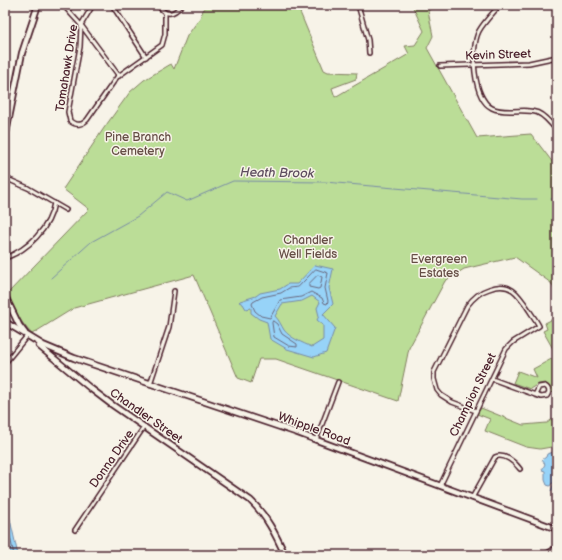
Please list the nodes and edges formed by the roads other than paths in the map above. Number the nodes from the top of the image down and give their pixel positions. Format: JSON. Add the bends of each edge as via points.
{"nodes":[{"id":1,"x":38,"y":5,"type":"edge"},
{"id":2,"x":63,"y":5,"type":"edge"},
{"id":3,"x":93,"y":5,"type":"edge"},
{"id":4,"x":112,"y":5,"type":"edge"},
{"id":5,"x":158,"y":5,"type":"edge"},
{"id":6,"x":182,"y":5,"type":"edge"},
{"id":7,"x":358,"y":5,"type":"edge"},
{"id":8,"x":500,"y":5,"type":"edge"},
{"id":9,"x":165,"y":13,"type":"junction"},
{"id":10,"x":81,"y":25,"type":"junction"},
{"id":11,"x":369,"y":52,"type":"dead end"},
{"id":12,"x":146,"y":57,"type":"junction"},
{"id":13,"x":557,"y":57,"type":"edge"},
{"id":14,"x":474,"y":65,"type":"junction"},
{"id":15,"x":440,"y":66,"type":"dead end"},
{"id":16,"x":119,"y":76,"type":"junction"},
{"id":17,"x":557,"y":131,"type":"edge"},
{"id":18,"x":5,"y":138,"type":"edge"},
{"id":19,"x":5,"y":178,"type":"edge"},
{"id":20,"x":54,"y":203,"type":"junction"},
{"id":21,"x":66,"y":210,"type":"dead end"},
{"id":22,"x":5,"y":258,"type":"edge"},
{"id":23,"x":174,"y":291,"type":"dead end"},
{"id":24,"x":5,"y":296,"type":"edge"},
{"id":25,"x":12,"y":312,"type":"junction"},
{"id":26,"x":5,"y":322,"type":"edge"},
{"id":27,"x":28,"y":336,"type":"junction"},
{"id":28,"x":62,"y":354,"type":"junction"},
{"id":29,"x":58,"y":362,"type":"junction"},
{"id":30,"x":5,"y":363,"type":"edge"},
{"id":31,"x":492,"y":379,"type":"junction"},
{"id":32,"x":338,"y":382,"type":"dead end"},
{"id":33,"x":150,"y":384,"type":"junction"},
{"id":34,"x":535,"y":395,"type":"junction"},
{"id":35,"x":476,"y":411,"type":"junction"},
{"id":36,"x":144,"y":427,"type":"junction"},
{"id":37,"x":316,"y":440,"type":"junction"},
{"id":38,"x":520,"y":469,"type":"dead end"},
{"id":39,"x":440,"y":486,"type":"junction"},
{"id":40,"x":472,"y":498,"type":"junction"},
{"id":41,"x":557,"y":529,"type":"edge"},
{"id":42,"x":75,"y":530,"type":"dead end"},
{"id":43,"x":557,"y":548,"type":"edge"},
{"id":44,"x":285,"y":555,"type":"edge"},
{"id":45,"x":546,"y":555,"type":"edge"}],
"edges":[{"from":1,"to":18,"type":"street","via":[[22,53]]},
{"from":2,"to":10,"type":"street"},
{"from":3,"to":10,"type":"street","name":"Tomahawk Drive"},
{"from":4,"to":12,"type":"street"},
{"from":5,"to":9,"type":"street"},
{"from":6,"to":9,"type":"street","via":[[176,11]]},
{"from":7,"to":11,"type":"street"},
{"from":8,"to":14,"type":"street","via":[[479,30]]},
{"from":9,"to":12,"type":"street","name":"Tomahawk Drive","via":[[163,43]]},
{"from":10,"to":16,"type":"street"},
{"from":10,"to":16,"type":"street","name":"Tomahawk Drive","via":[[78,60],[68,112],[70,121],[77,124],[86,121]]},
{"from":12,"to":16,"type":"street","name":"Tomahawk Drive"},
{"from":13,"to":14,"type":"street","name":"Kevin Street","via":[[529,64]]},
{"from":14,"to":15,"type":"street","name":"Kevin Street"},
{"from":14,"to":17,"type":"street","via":[[481,95],[488,106],[498,110],[536,111],[545,116]]},
{"from":19,"to":20,"type":"street"},
{"from":20,"to":21,"type":"street"},
{"from":20,"to":22,"type":"street","via":[[50,220],[25,249]]},
{"from":23,"to":33,"type":"street","via":[[166,338]]},
{"from":24,"to":25,"type":"street","name":"Chandler Street"},
{"from":25,"to":26,"type":"street","via":[[11,318]]},
{"from":25,"to":27,"type":"street","name":"Chandler Street"},
{"from":26,"to":27,"type":"street","name":"Whipple Road"},
{"from":27,"to":28,"type":"street","name":"Whipple Road"},
{"from":27,"to":29,"type":"street","name":"Chandler Street"},
{"from":27,"to":30,"type":"street"},
{"from":28,"to":29,"type":"street","via":[[58,357]]},
{"from":28,"to":33,"type":"street","name":"Whipple Road"},
{"from":29,"to":36,"type":"street","name":"Chandler Street"},
{"from":31,"to":34,"type":"street"},
{"from":31,"to":35,"type":"street","name":"Champion Street"},
{"from":31,"to":35,"type":"street","name":"Champion Street","via":[[509,346],[539,326],[518,293],[506,287],[493,287],[479,293],[466,306],[434,372],[437,390],[441,395]]},
{"from":32,"to":37,"type":"street"},
{"from":33,"to":37,"type":"street","name":"Whipple Road"},
{"from":34,"to":34,"type":"street","via":[[545,397],[549,392],[548,388],[539,387]]},
{"from":35,"to":39,"type":"street","name":"Champion Street"},
{"from":36,"to":42,"type":"street","name":"Donna Drive"},
{"from":36,"to":44,"type":"street","name":"Chandler Street","via":[[245,496],[263,514]]},
{"from":37,"to":39,"type":"street","name":"Whipple Road"},
{"from":38,"to":40,"type":"street","via":[[508,458],[499,455],[495,457]]},
{"from":39,"to":40,"type":"street","name":"Whipple Road"},
{"from":40,"to":41,"type":"street","name":"Whipple Road"},
{"from":43,"to":45,"type":"street"}]}
